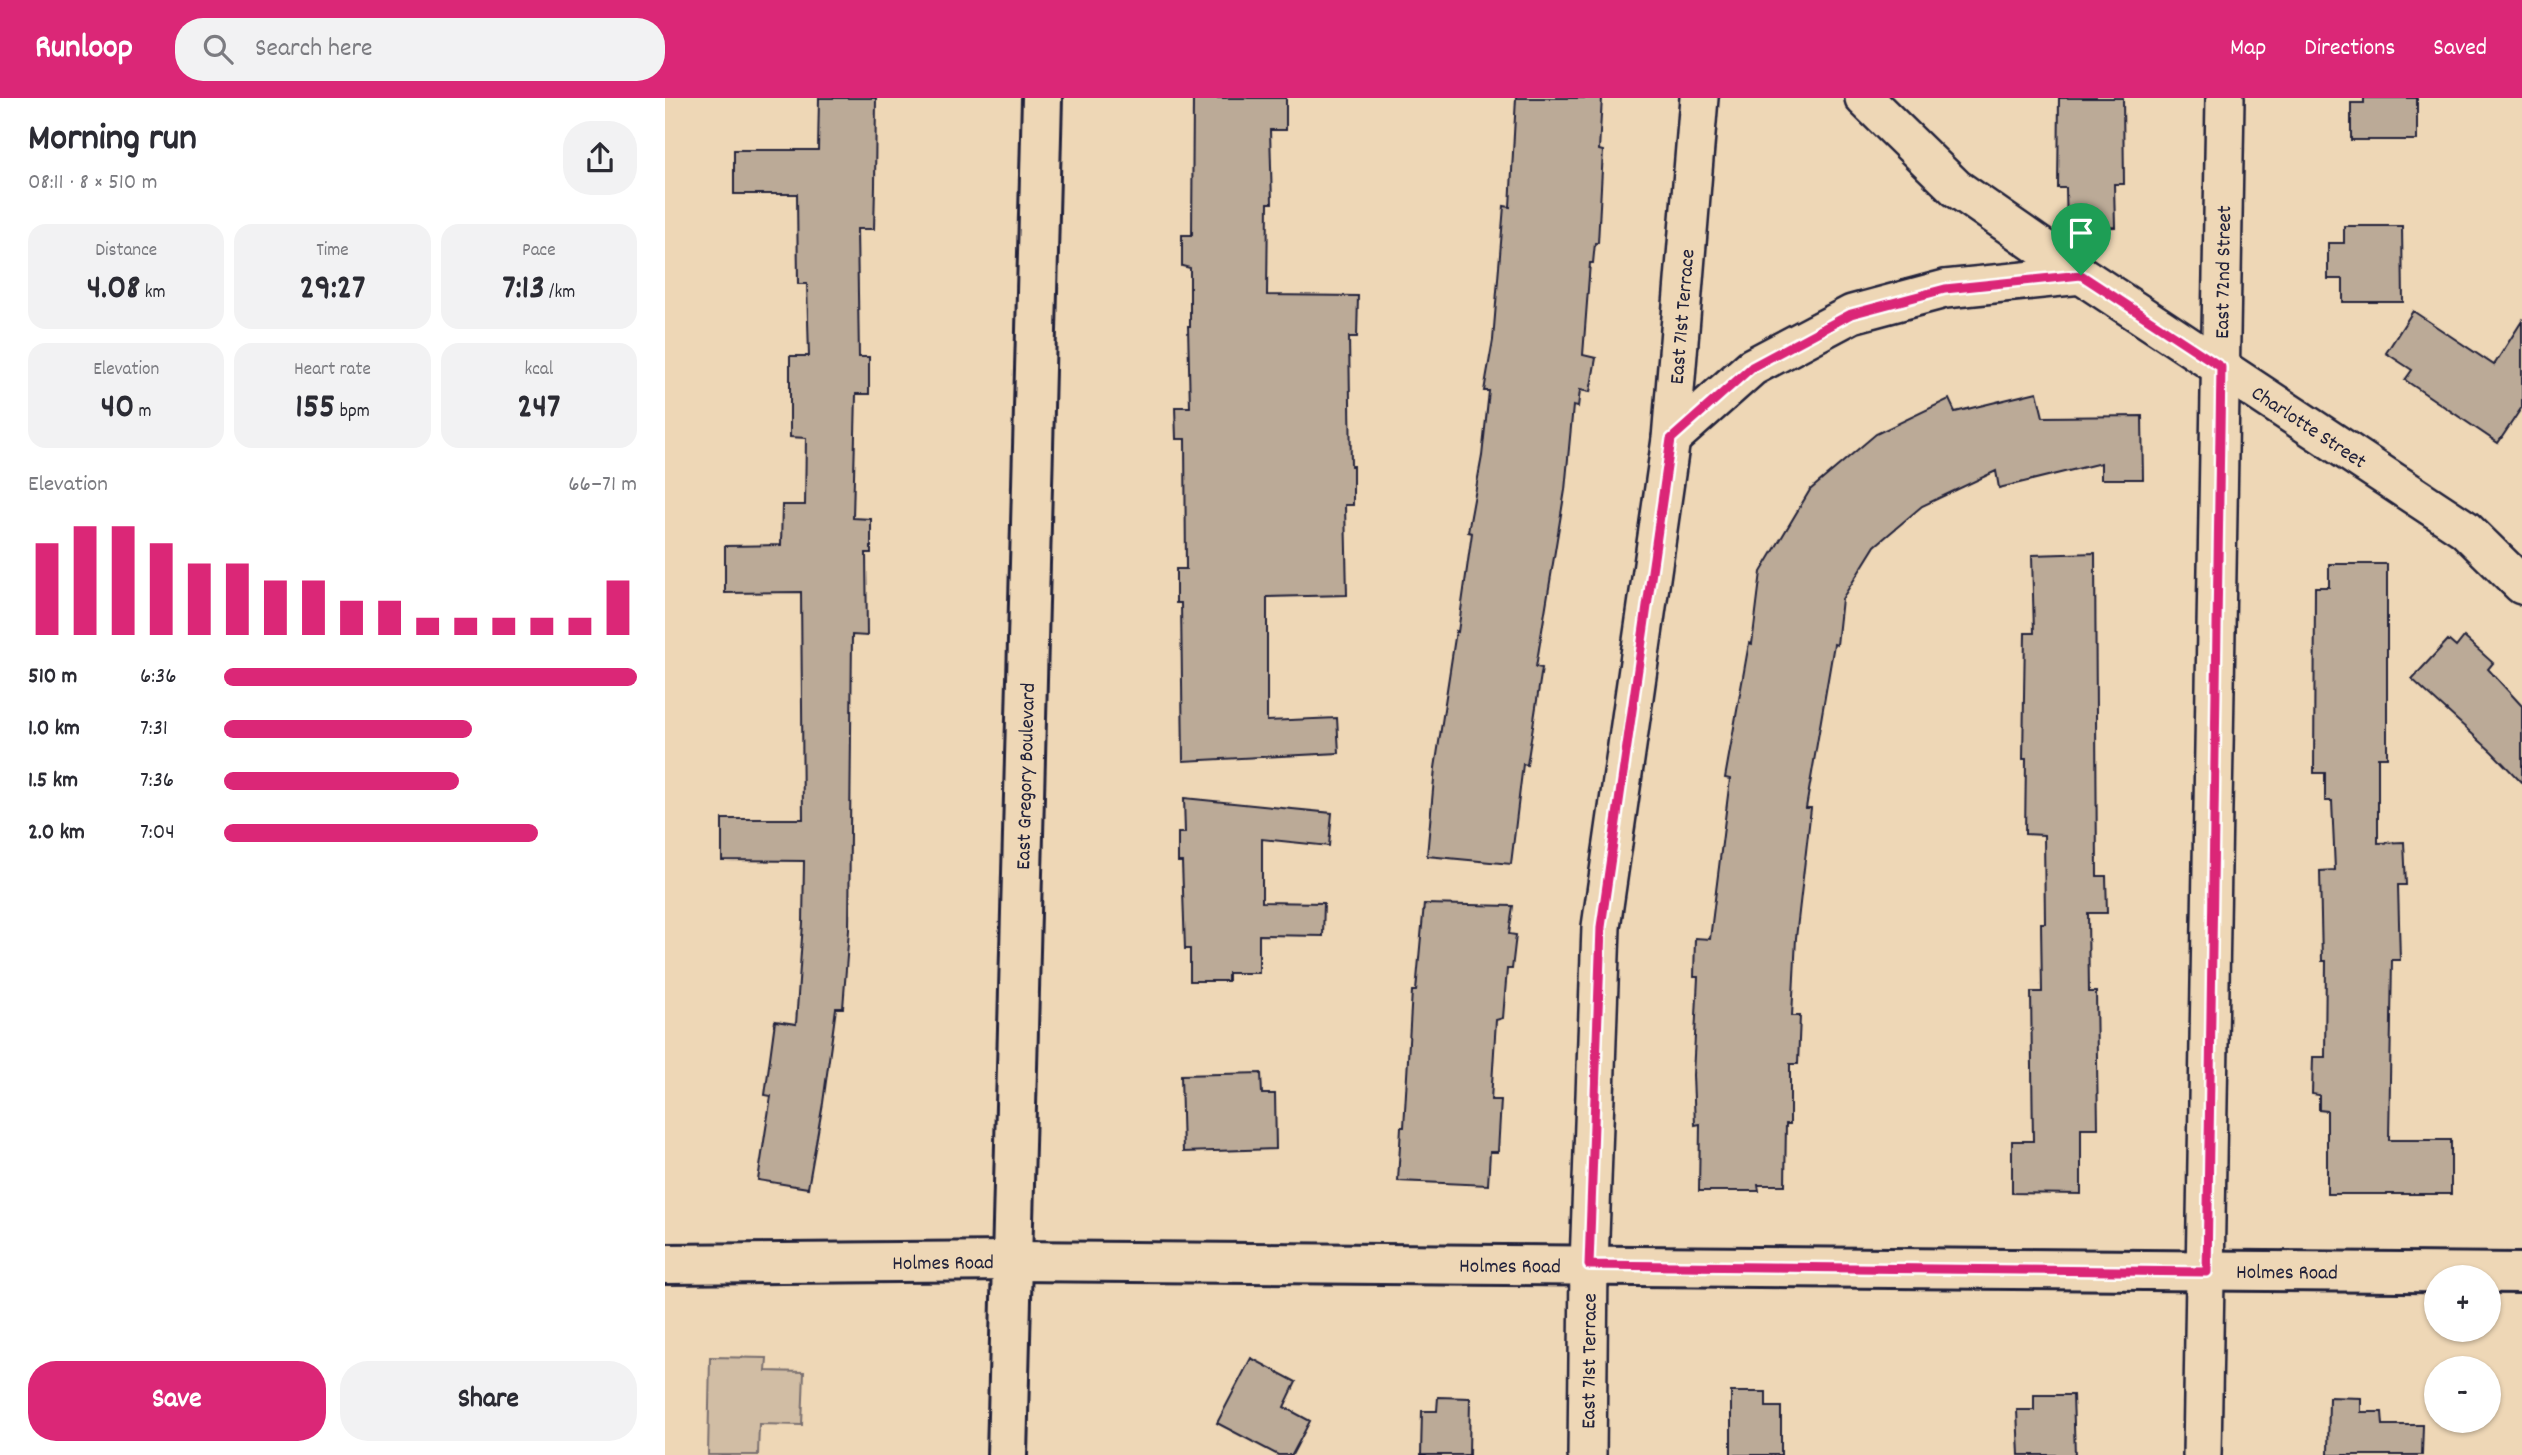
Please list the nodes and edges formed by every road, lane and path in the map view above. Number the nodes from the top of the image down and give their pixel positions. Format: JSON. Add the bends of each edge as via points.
{"nodes":[{"id":1,"x":1042,"y":98,"type":"edge"},
{"id":2,"x":1699,"y":98,"type":"edge"},
{"id":3,"x":1864,"y":98,"type":"edge"},
{"id":4,"x":2225,"y":98,"type":"edge"},
{"id":5,"x":2081,"y":275,"type":"junction"},
{"id":6,"x":2221,"y":367,"type":"junction"},
{"id":7,"x":1671,"y":439,"type":"junction"},
{"id":8,"x":2522,"y":585,"type":"edge"},
{"id":9,"x":1012,"y":1261,"type":"junction"},
{"id":10,"x":665,"y":1264,"type":"edge"},
{"id":11,"x":1589,"y":1265,"type":"junction"},
{"id":12,"x":2207,"y":1272,"type":"junction"},
{"id":13,"x":2522,"y":1273,"type":"edge"},
{"id":14,"x":1007,"y":1455,"type":"edge"},
{"id":15,"x":1587,"y":1455,"type":"edge"},
{"id":16,"x":2202,"y":1455,"type":"edge"}],
"edges":[{"from":1,"to":9,"type":"main road","name":"East Gregory Boulevard"},
{"from":2,"to":7,"type":"street","name":"East 71st Terrace"},
{"from":3,"to":5,"type":"street","via":[[1956,188]]},
{"from":4,"to":6,"type":"street","name":"East 72nd Street"},
{"from":5,"to":6,"type":"street","name":"Charlotte Street"},
{"from":5,"to":7,"type":"street","via":[[1945,289],[1851,314],[1752,367]]},
{"from":6,"to":8,"type":"street","name":"Charlotte Street","via":[[2465,529]]},
{"from":6,"to":12,"type":"street","name":"East 72nd Street"},
{"from":7,"to":11,"type":"street","name":"East 71st Terrace","via":[[1601,927]]},
{"from":9,"to":10,"type":"main road","name":"Holmes Road"},
{"from":9,"to":11,"type":"main road","name":"Holmes Road"},
{"from":9,"to":14,"type":"main road","name":"East Gregory Boulevard"},
{"from":11,"to":12,"type":"main road","name":"Holmes Road"},
{"from":11,"to":15,"type":"street","name":"East 71st Terrace"},
{"from":12,"to":13,"type":"main road","name":"Holmes Road"},
{"from":12,"to":16,"type":"street","name":"East 72nd Street"}]}
